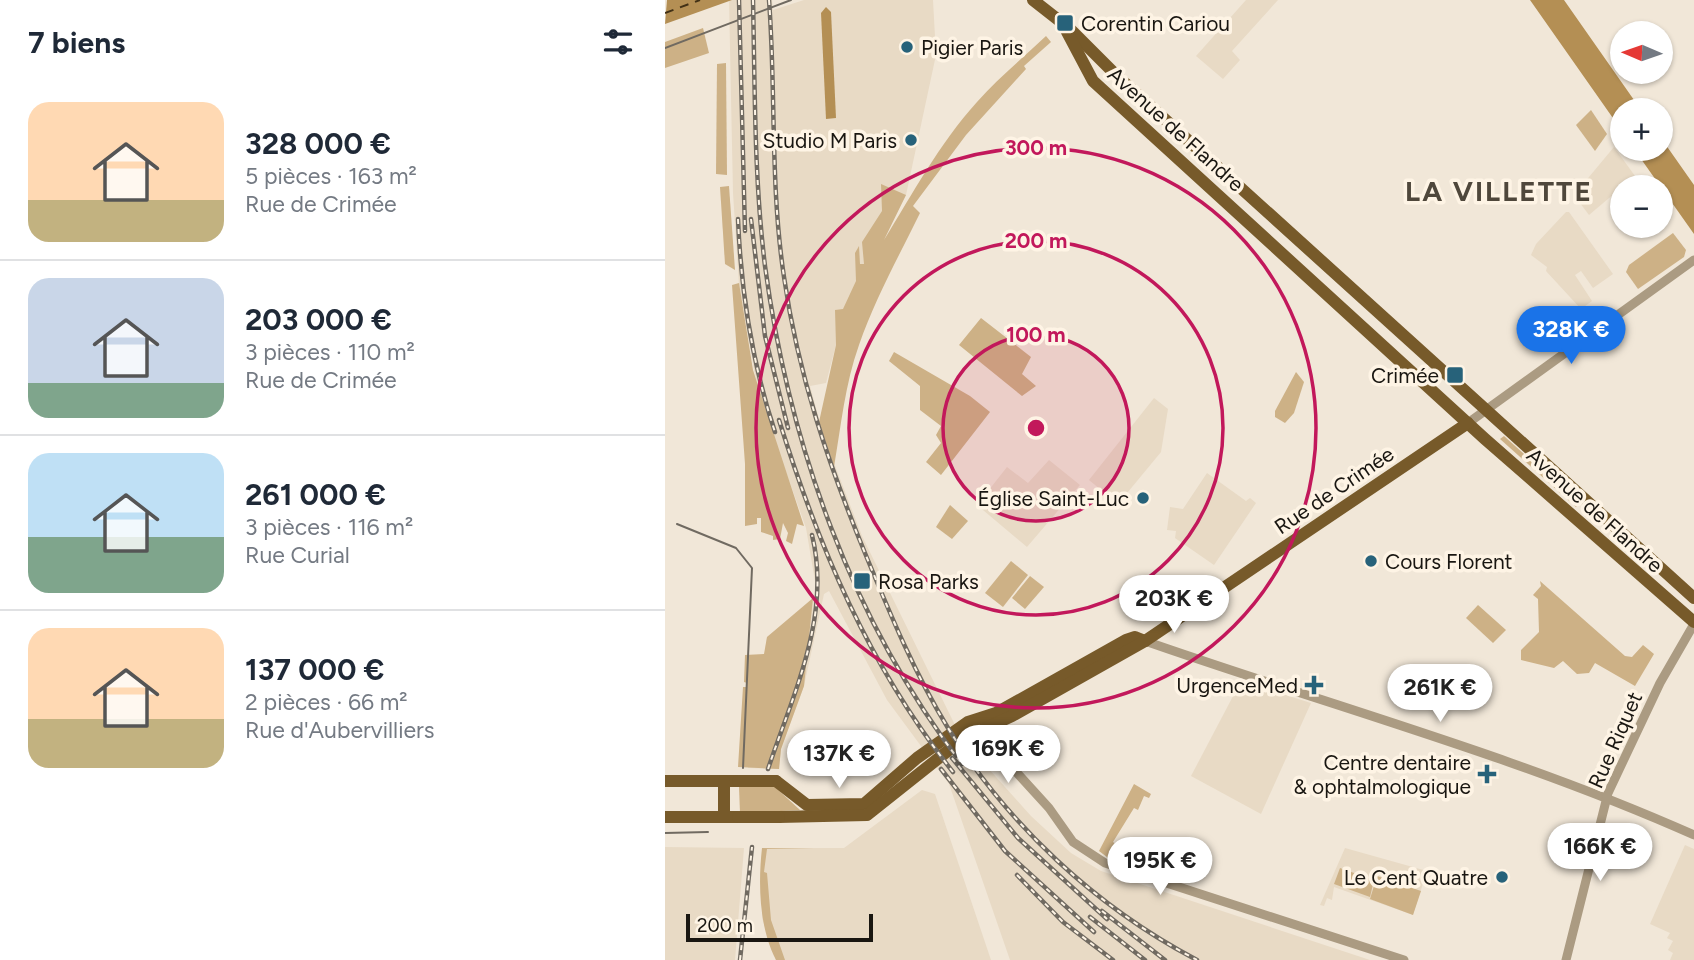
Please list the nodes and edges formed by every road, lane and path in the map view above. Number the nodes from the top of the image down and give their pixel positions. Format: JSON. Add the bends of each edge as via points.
{"nodes":[{"id":1,"x":1033,"y":0,"type":"edge"},
{"id":2,"x":1063,"y":25,"type":"junction"},
{"id":3,"x":1694,"y":260,"type":"edge"},
{"id":4,"x":1485,"y":411,"type":"junction"},
{"id":5,"x":1468,"y":423,"type":"junction"},
{"id":6,"x":1694,"y":597,"type":"edge"},
{"id":7,"x":1694,"y":623,"type":"edge"},
{"id":8,"x":1140,"y":639,"type":"junction"},
{"id":9,"x":981,"y":724,"type":"junction"},
{"id":10,"x":665,"y":781,"type":"edge"},
{"id":11,"x":724,"y":781,"type":"junction"},
{"id":12,"x":1607,"y":798,"type":"junction"},
{"id":13,"x":665,"y":817,"type":"edge"},
{"id":14,"x":724,"y":817,"type":"junction"},
{"id":15,"x":1694,"y":835,"type":"edge"},
{"id":16,"x":1404,"y":960,"type":"edge"},
{"id":17,"x":1566,"y":960,"type":"edge"}],
"edges":[{"from":1,"to":2,"type":"main road"},
{"from":2,"to":4,"type":"main road","name":"Avenue de Flandre"},
{"from":2,"to":5,"type":"main road","name":"Avenue de Flandre","via":[[1093,81]]},
{"from":3,"to":4,"type":"street","name":"Rue de Crimée"},
{"from":4,"to":5,"type":"street","name":"Rue de Crimée"},
{"from":4,"to":6,"type":"main road","name":"Avenue de Flandre"},
{"from":5,"to":7,"type":"main road","name":"Avenue de Flandre"},
{"from":5,"to":8,"type":"main road","name":"Rue de Crimée"},
{"from":7,"to":12,"type":"street","name":"Rue Riquet","via":[[1660,683]]},
{"from":8,"to":9,"type":"main road","name":"Rue de Crimée"},
{"from":8,"to":12,"type":"street"},
{"from":9,"to":11,"type":"main road","bridge":true,"via":[[968,722],[858,806],[807,805],[776,781]]},
{"from":9,"to":14,"type":"main road","bridge":true,"via":[[867,815]]},
{"from":9,"to":16,"type":"street","via":[[988,741],[1053,813],[1062,830],[1104,863]]},
{"from":10,"to":11,"type":"main road"},
{"from":11,"to":14,"type":"main road"},
{"from":12,"to":15,"type":"street"},
{"from":12,"to":17,"type":"street","name":"Rue Riquet"},
{"from":13,"to":14,"type":"main road"}]}
